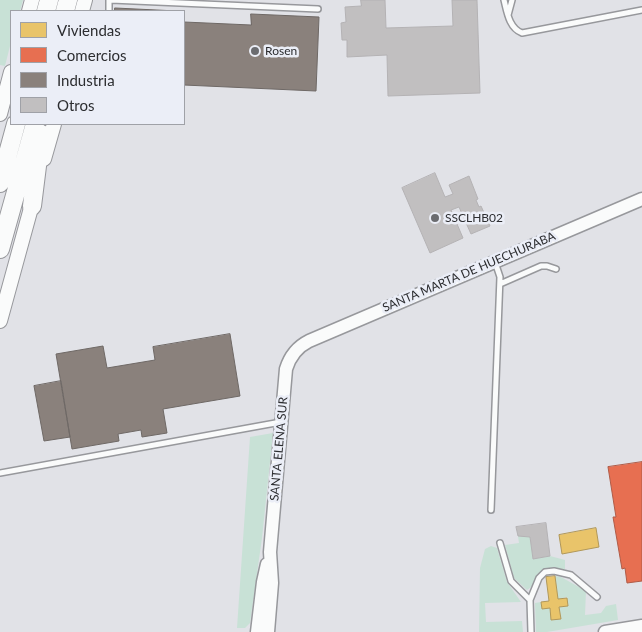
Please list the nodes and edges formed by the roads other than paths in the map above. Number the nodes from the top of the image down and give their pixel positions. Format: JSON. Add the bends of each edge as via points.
{"nodes":[{"id":1,"x":110,"y":0,"type":"edge"},
{"id":2,"x":128,"y":0,"type":"edge"},
{"id":3,"x":504,"y":0,"type":"edge"},
{"id":4,"x":512,"y":0,"type":"edge"},
{"id":5,"x":318,"y":9,"type":"dead end"},
{"id":6,"x":642,"y":10,"type":"edge"},
{"id":7,"x":508,"y":15,"type":"junction"},
{"id":8,"x":10,"y":76,"type":"edge"},
{"id":9,"x":0,"y":114,"type":"edge"},
{"id":10,"x":16,"y":125,"type":"edge"},
{"id":11,"x":35,"y":125,"type":"edge"},
{"id":12,"x":42,"y":125,"type":"edge"},
{"id":13,"x":54,"y":125,"type":"edge"},
{"id":14,"x":0,"y":183,"type":"edge"},
{"id":15,"x":642,"y":198,"type":"edge"},
{"id":16,"x":32,"y":206,"type":"junction"},
{"id":17,"x":0,"y":249,"type":"edge"},
{"id":18,"x":495,"y":261,"type":"junction"},
{"id":19,"x":556,"y":269,"type":"dead end"},
{"id":20,"x":500,"y":284,"type":"junction"},
{"id":21,"x":0,"y":320,"type":"edge"},
{"id":22,"x":298,"y":348,"type":"joint"},
{"id":23,"x":282,"y":422,"type":"junction"},
{"id":24,"x":0,"y":473,"type":"edge"},
{"id":25,"x":491,"y":510,"type":"dead end"},
{"id":26,"x":500,"y":543,"type":"dead end"},
{"id":27,"x":270,"y":552,"type":"junction"},
{"id":28,"x":597,"y":597,"type":"dead end"},
{"id":29,"x":530,"y":600,"type":"junction"},
{"id":30,"x":642,"y":626,"type":"edge"},
{"id":31,"x":257,"y":632,"type":"edge"},
{"id":32,"x":268,"y":632,"type":"edge"},
{"id":33,"x":531,"y":632,"type":"edge"},
{"id":34,"x":605,"y":632,"type":"edge"}],
"edges":[{"from":1,"to":2,"type":"lane"},
{"from":2,"to":5,"type":"lane"},
{"from":3,"to":7,"type":"lane"},
{"from":4,"to":7,"type":"lane"},
{"from":6,"to":7,"type":"lane","via":[[522,33],[514,28]]},
{"from":8,"to":9,"type":"main road"},
{"from":10,"to":14,"type":"highway"},
{"from":11,"to":17,"type":"highway"},
{"from":12,"to":16,"type":"highway"},
{"from":13,"to":16,"type":"main road"},
{"from":15,"to":18,"type":"street","name":"SANTA MARTA DE HUECHURABA"},
{"from":16,"to":21,"type":"main road"},
{"from":18,"to":20,"type":"lane"},
{"from":18,"to":22,"type":"street","name":"SANTA MARTA DE HUECHURABA"},
{"from":19,"to":20,"type":"lane","via":[[541,266]]},
{"from":20,"to":25,"type":"lane"},
{"from":22,"to":23,"type":"street","name":"SANTA ELENA SUR","via":[[286,369]]},
{"from":23,"to":24,"type":"lane"},
{"from":23,"to":27,"type":"street","name":"SANTA ELENA SUR"},
{"from":26,"to":29,"type":"lane","via":[[511,581]]},
{"from":27,"to":31,"type":"street","name":"SANTA ELENA SUR"},
{"from":27,"to":32,"type":"street","name":"SANTA ELENA SUR","via":[[272,584]]},
{"from":28,"to":29,"type":"lane","via":[[571,575],[554,570],[539,578]]},
{"from":29,"to":33,"type":"lane"},
{"from":30,"to":34,"type":"street"}]}
